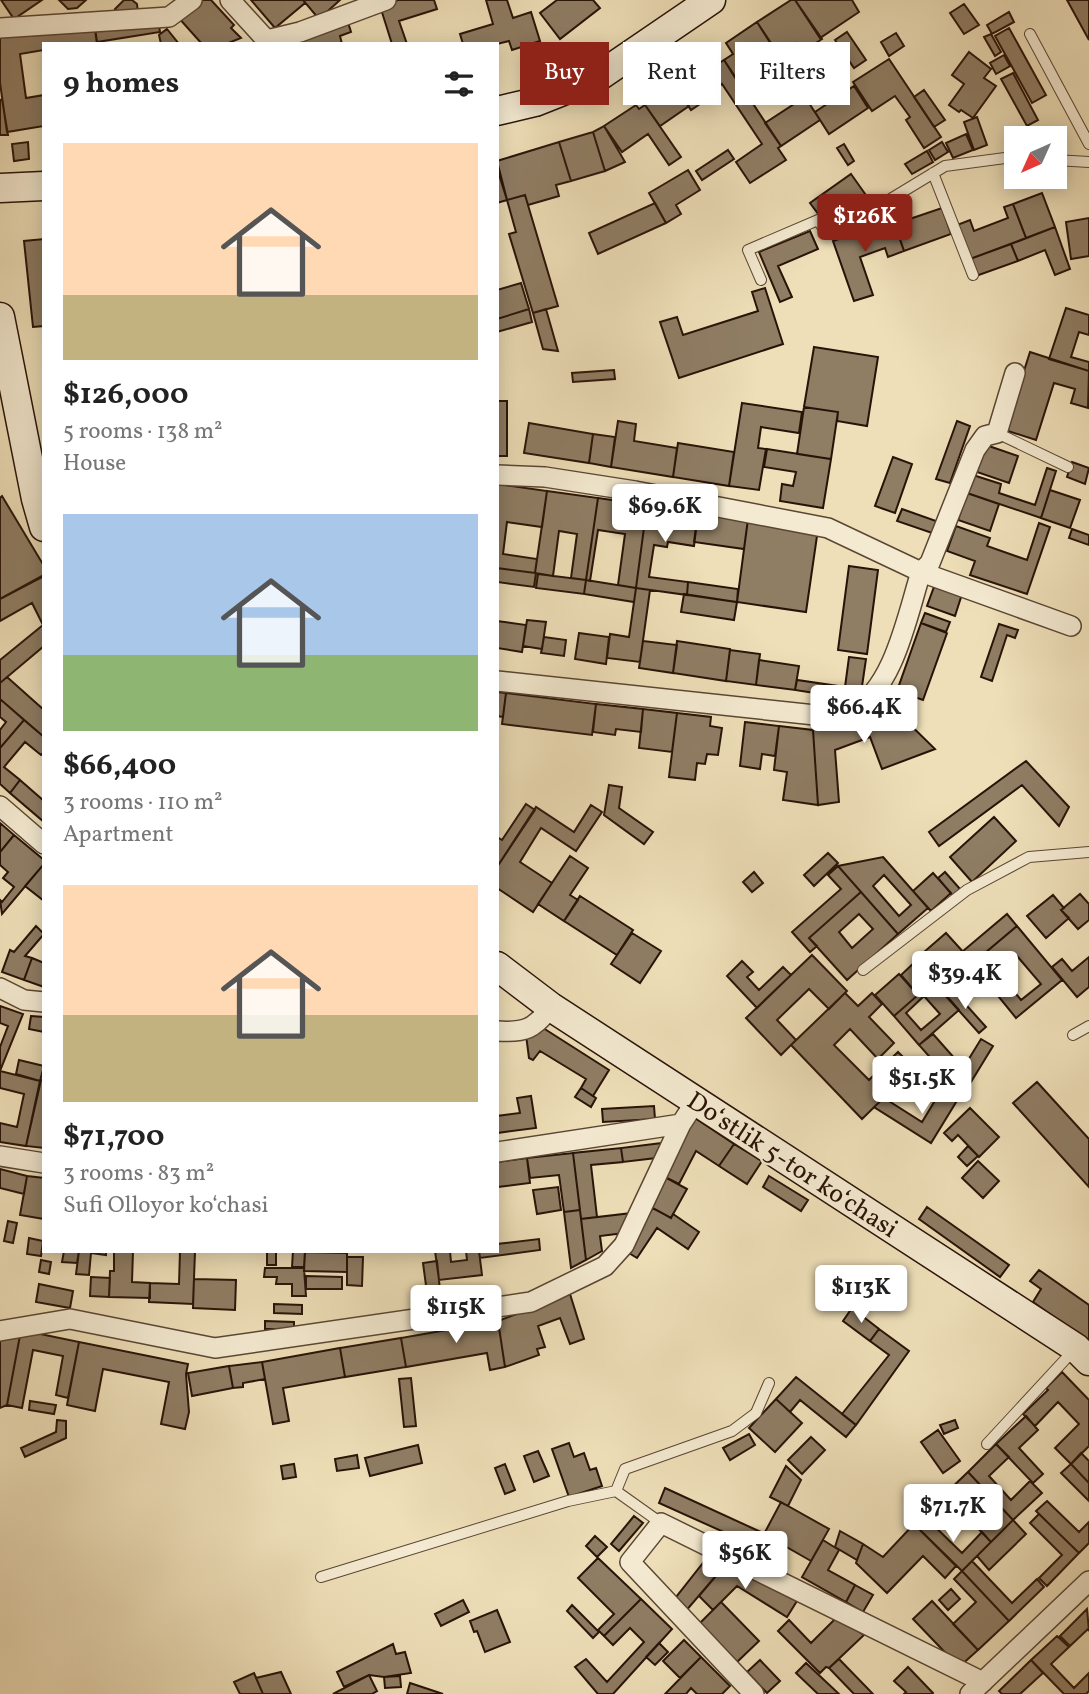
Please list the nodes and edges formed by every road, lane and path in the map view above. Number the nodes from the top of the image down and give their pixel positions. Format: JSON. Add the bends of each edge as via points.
{"nodes":[{"id":1,"x":192,"y":0,"type":"edge"},
{"id":2,"x":230,"y":0,"type":"edge"},
{"id":3,"x":386,"y":0,"type":"edge"},
{"id":4,"x":707,"y":1,"type":"edge"},
{"id":5,"x":0,"y":28,"type":"edge"},
{"id":6,"x":1030,"y":34,"type":"dead end"},
{"id":7,"x":268,"y":42,"type":"edge"},
{"id":8,"x":499,"y":111,"type":"edge"},
{"id":9,"x":1089,"y":144,"type":"edge"},
{"id":10,"x":1004,"y":158,"type":"edge"},
{"id":11,"x":1068,"y":161,"type":"edge"},
{"id":12,"x":1089,"y":162,"type":"edge"},
{"id":13,"x":933,"y":173,"type":"junction"},
{"id":14,"x":42,"y":187,"type":"edge"},
{"id":15,"x":0,"y":188,"type":"edge"},
{"id":16,"x":973,"y":275,"type":"dead end"},
{"id":17,"x":761,"y":280,"type":"dead end"},
{"id":18,"x":0,"y":317,"type":"edge"},
{"id":19,"x":1015,"y":373,"type":"dead end"},
{"id":20,"x":997,"y":433,"type":"junction"},
{"id":21,"x":1068,"y":467,"type":"dead end"},
{"id":22,"x":499,"y":475,"type":"edge"},
{"id":23,"x":42,"y":520,"type":"edge"},
{"id":24,"x":921,"y":572,"type":"junction"},
{"id":25,"x":1072,"y":626,"type":"dead end"},
{"id":26,"x":499,"y":681,"type":"edge"},
{"id":27,"x":0,"y":806,"type":"edge"},
{"id":28,"x":42,"y":842,"type":"edge"},
{"id":29,"x":1089,"y":852,"type":"edge"},
{"id":30,"x":499,"y":968,"type":"edge"},
{"id":31,"x":863,"y":970,"type":"dead end"},
{"id":32,"x":0,"y":988,"type":"edge"},
{"id":33,"x":42,"y":1002,"type":"edge"},
{"id":34,"x":551,"y":1007,"type":"junction"},
{"id":35,"x":1089,"y":1026,"type":"edge"},
{"id":36,"x":499,"y":1031,"type":"edge"},
{"id":37,"x":1073,"y":1035,"type":"dead end"},
{"id":38,"x":688,"y":1113,"type":"junction"},
{"id":39,"x":499,"y":1152,"type":"edge"},
{"id":40,"x":0,"y":1156,"type":"edge"},
{"id":41,"x":42,"y":1163,"type":"edge"},
{"id":42,"x":0,"y":1331,"type":"edge"},
{"id":43,"x":1082,"y":1355,"type":"edge"},
{"id":44,"x":769,"y":1382,"type":"dead end"},
{"id":45,"x":987,"y":1444,"type":"dead end"},
{"id":46,"x":616,"y":1491,"type":"junction"},
{"id":47,"x":661,"y":1523,"type":"junction"},
{"id":48,"x":321,"y":1577,"type":"dead end"},
{"id":49,"x":1089,"y":1581,"type":"edge"},
{"id":50,"x":976,"y":1688,"type":"edge"},
{"id":51,"x":754,"y":1694,"type":"edge"}],
"edges":[{"from":1,"to":5,"type":"street","via":[[169,17]]},
{"from":2,"to":7,"type":"street"},
{"from":3,"to":7,"type":"street"},
{"from":4,"to":8,"type":"street","via":[[598,78]]},
{"from":6,"to":9,"type":"lane"},
{"from":10,"to":13,"type":"lane","via":[[945,166]]},
{"from":11,"to":12,"type":"lane"},
{"from":13,"to":16,"type":"lane"},
{"from":13,"to":17,"type":"lane","via":[[861,217],[825,231],[818,220],[748,250]]},
{"from":14,"to":15,"type":"street"},
{"from":18,"to":23,"type":"street"},
{"from":19,"to":20,"type":"street"},
{"from":20,"to":21,"type":"lane"},
{"from":20,"to":24,"type":"street","via":[[985,436],[975,450],[930,563]]},
{"from":22,"to":24,"type":"street","via":[[545,477],[828,528]]},
{"from":24,"to":25,"type":"street"},
{"from":24,"to":26,"type":"street","via":[[891,665],[868,700],[851,711],[815,715]]},
{"from":27,"to":28,"type":"street"},
{"from":29,"to":31,"type":"lane","via":[[1029,858],[967,890]]},
{"from":30,"to":34,"type":"street","name":"Doʻstlik 5-tor koʻchasi"},
{"from":32,"to":33,"type":"street","via":[[24,1000]]},
{"from":34,"to":36,"type":"street","via":[[530,1029]]},
{"from":34,"to":38,"type":"street","name":"Doʻstlik 5-tor koʻchasi"},
{"from":35,"to":37,"type":"lane"},
{"from":38,"to":39,"type":"street"},
{"from":38,"to":42,"type":"street","via":[[624,1245],[605,1266],[531,1302],[215,1348],[70,1319]]},
{"from":38,"to":43,"type":"street","name":"Doʻstlik 5-tor koʻchasi"},
{"from":40,"to":41,"type":"street"},
{"from":43,"to":45,"type":"lane"},
{"from":44,"to":46,"type":"lane","via":[[756,1413],[732,1431],[625,1469]]},
{"from":46,"to":47,"type":"lane"},
{"from":46,"to":48,"type":"lane","via":[[568,1501]]},
{"from":47,"to":50,"type":"street"},
{"from":47,"to":51,"type":"street","via":[[630,1562]]},
{"from":49,"to":50,"type":"street"}]}
